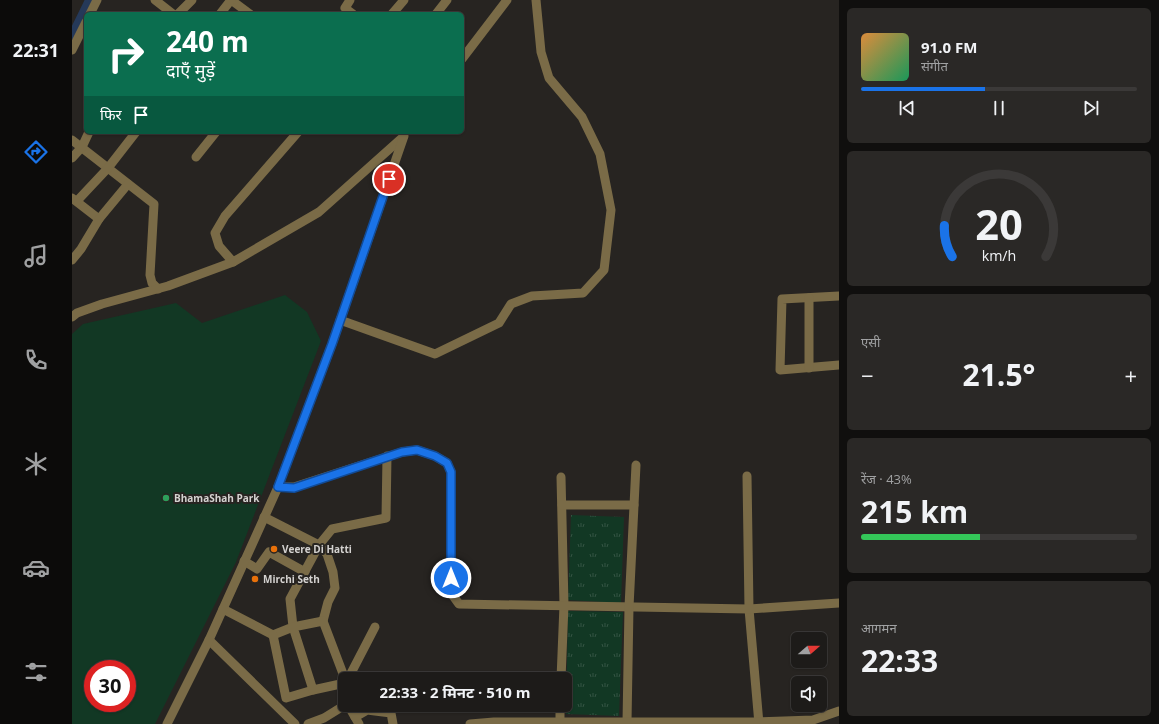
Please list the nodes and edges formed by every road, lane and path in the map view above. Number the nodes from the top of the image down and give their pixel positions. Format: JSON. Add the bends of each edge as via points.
{"nodes":[{"id":1,"x":97,"y":0,"type":"edge"},
{"id":2,"x":156,"y":0,"type":"edge"},
{"id":3,"x":192,"y":0,"type":"edge"},
{"id":4,"x":231,"y":0,"type":"edge"},
{"id":5,"x":350,"y":0,"type":"edge"},
{"id":6,"x":404,"y":0,"type":"edge"},
{"id":7,"x":447,"y":0,"type":"edge"},
{"id":8,"x":507,"y":0,"type":"edge"},
{"id":9,"x":536,"y":0,"type":"edge"},
{"id":10,"x":91,"y":12,"type":"edge"},
{"id":11,"x":171,"y":12,"type":"edge"},
{"id":12,"x":180,"y":12,"type":"edge"},
{"id":13,"x":222,"y":12,"type":"edge"},
{"id":14,"x":247,"y":12,"type":"edge"},
{"id":15,"x":350,"y":12,"type":"edge"},
{"id":16,"x":394,"y":12,"type":"edge"},
{"id":17,"x":438,"y":12,"type":"edge"},
{"id":18,"x":84,"y":26,"type":"edge"},
{"id":19,"x":72,"y":50,"type":"edge"},
{"id":20,"x":464,"y":56,"type":"edge"},
{"id":21,"x":89,"y":134,"type":"edge"},
{"id":22,"x":134,"y":134,"type":"edge"},
{"id":23,"x":214,"y":134,"type":"edge"},
{"id":24,"x":296,"y":134,"type":"edge"},
{"id":25,"x":405,"y":134,"type":"edge"},
{"id":26,"x":72,"y":140,"type":"edge"},
{"id":27,"x":82,"y":147,"type":"junction"},
{"id":28,"x":196,"y":157,"type":"dead end"},
{"id":29,"x":72,"y":158,"type":"edge"},
{"id":30,"x":108,"y":168,"type":"junction"},
{"id":31,"x":128,"y":184,"type":"junction"},
{"id":32,"x":74,"y":199,"type":"edge"},
{"id":33,"x":99,"y":219,"type":"junction"},
{"id":34,"x":72,"y":260,"type":"edge"},
{"id":35,"x":233,"y":262,"type":"junction"},
{"id":36,"x":158,"y":289,"type":"junction"},
{"id":37,"x":839,"y":296,"type":"edge"},
{"id":38,"x":809,"y":298,"type":"junction"},
{"id":39,"x":72,"y":317,"type":"edge"},
{"id":40,"x":340,"y":320,"type":"junction"},
{"id":41,"x":839,"y":365,"type":"edge"},
{"id":42,"x":809,"y":368,"type":"junction"},
{"id":43,"x":387,"y":456,"type":"junction"},
{"id":44,"x":636,"y":465,"type":"dead end"},
{"id":45,"x":747,"y":476,"type":"dead end"},
{"id":46,"x":561,"y":477,"type":"dead end"},
{"id":47,"x":278,"y":487,"type":"junction"},
{"id":48,"x":562,"y":504,"type":"junction"},
{"id":49,"x":634,"y":505,"type":"junction"},
{"id":50,"x":264,"y":517,"type":"junction"},
{"id":51,"x":320,"y":545,"type":"junction"},
{"id":52,"x":244,"y":561,"type":"junction"},
{"id":53,"x":305,"y":572,"type":"junction"},
{"id":54,"x":839,"y":603,"type":"edge"},
{"id":55,"x":564,"y":605,"type":"junction"},
{"id":56,"x":629,"y":606,"type":"junction"},
{"id":57,"x":223,"y":609,"type":"junction"},
{"id":58,"x":749,"y":609,"type":"junction"},
{"id":59,"x":323,"y":621,"type":"junction"},
{"id":60,"x":293,"y":627,"type":"junction"},
{"id":61,"x":375,"y":627,"type":"dead end"},
{"id":62,"x":272,"y":634,"type":"junction"},
{"id":63,"x":209,"y":640,"type":"junction"},
{"id":64,"x":342,"y":672,"type":"edge"},
{"id":65,"x":352,"y":672,"type":"edge"},
{"id":66,"x":561,"y":672,"type":"edge"},
{"id":67,"x":338,"y":685,"type":"edge"},
{"id":68,"x":313,"y":690,"type":"junction"},
{"id":69,"x":338,"y":709,"type":"edge"},
{"id":70,"x":839,"y":711,"type":"edge"},
{"id":71,"x":560,"y":712,"type":"edge"},
{"id":72,"x":357,"y":720,"type":"edge"},
{"id":73,"x":560,"y":722,"type":"junction"},
{"id":74,"x":627,"y":722,"type":"junction"},
{"id":75,"x":520,"y":723,"type":"edge"},
{"id":76,"x":545,"y":723,"type":"edge"},
{"id":77,"x":677,"y":723,"type":"edge"},
{"id":78,"x":758,"y":723,"type":"edge"},
{"id":79,"x":167,"y":724,"type":"edge"},
{"id":80,"x":295,"y":724,"type":"edge"},
{"id":81,"x":308,"y":724,"type":"edge"},
{"id":82,"x":393,"y":724,"type":"edge"},
{"id":83,"x":470,"y":724,"type":"edge"}],
"edges":[{"from":1,"to":10,"type":"street"},
{"from":2,"to":11,"type":"street"},
{"from":3,"to":12,"type":"street"},
{"from":4,"to":13,"type":"street"},
{"from":4,"to":14,"type":"street"},
{"from":5,"to":15,"type":"street","via":[[345,8]]},
{"from":6,"to":16,"type":"street"},
{"from":7,"to":17,"type":"street"},
{"from":8,"to":20,"type":"street"},
{"from":9,"to":40,"type":"street","via":[[541,52],[549,78],[582,117],[600,154],[611,210],[604,270],[583,293],[532,296],[511,304],[499,323],[435,354]]},
{"from":18,"to":19,"type":"street"},
{"from":21,"to":27,"type":"street"},
{"from":22,"to":30,"type":"street"},
{"from":23,"to":28,"type":"street"},
{"from":24,"to":35,"type":"street","via":[[225,216],[215,233],[219,246]]},
{"from":25,"to":35,"type":"street","via":[[319,212]]},
{"from":25,"to":40,"type":"street"},
{"from":26,"to":27,"type":"street"},
{"from":27,"to":29,"type":"street"},
{"from":27,"to":30,"type":"street"},
{"from":30,"to":31,"type":"street"},
{"from":30,"to":32,"type":"street"},
{"from":31,"to":33,"type":"street"},
{"from":31,"to":36,"type":"street","via":[[154,204],[150,275],[152,283]]},
{"from":32,"to":33,"type":"street"},
{"from":33,"to":34,"type":"street"},
{"from":35,"to":36,"type":"street"},
{"from":36,"to":39,"type":"street","via":[[102,304]]},
{"from":37,"to":38,"type":"street"},
{"from":38,"to":42,"type":"street"},
{"from":38,"to":42,"type":"street","via":[[782,299],[780,370]]},
{"from":40,"to":47,"type":"street"},
{"from":41,"to":42,"type":"street"},
{"from":43,"to":47,"type":"street","via":[[294,488]]},
{"from":43,"to":51,"type":"street","via":[[386,518],[332,529]]},
{"from":43,"to":55,"type":"street","via":[[417,450],[447,463],[451,472],[451,593],[459,604]]},
{"from":44,"to":49,"type":"street"},
{"from":45,"to":58,"type":"street"},
{"from":46,"to":48,"type":"street"},
{"from":47,"to":50,"type":"street"},
{"from":48,"to":49,"type":"street"},
{"from":48,"to":55,"type":"street"},
{"from":49,"to":56,"type":"street"},
{"from":50,"to":51,"type":"street"},
{"from":50,"to":52,"type":"street"},
{"from":51,"to":53,"type":"street"},
{"from":51,"to":59,"type":"street","via":[[327,554],[335,588]]},
{"from":52,"to":53,"type":"street","via":[[257,569],[269,552]]},
{"from":52,"to":57,"type":"street"},
{"from":53,"to":60,"type":"street","via":[[290,599]]},
{"from":54,"to":58,"type":"street"},
{"from":55,"to":56,"type":"street"},
{"from":55,"to":66,"type":"street"},
{"from":56,"to":58,"type":"street"},
{"from":56,"to":74,"type":"street"},
{"from":57,"to":62,"type":"street"},
{"from":57,"to":63,"type":"street"},
{"from":58,"to":78,"type":"street"},
{"from":59,"to":60,"type":"street"},
{"from":59,"to":64,"type":"street"},
{"from":60,"to":62,"type":"street"},
{"from":60,"to":68,"type":"street"},
{"from":61,"to":65,"type":"street"},
{"from":62,"to":68,"type":"street","via":[[286,698]]},
{"from":63,"to":79,"type":"street"},
{"from":63,"to":80,"type":"street"},
{"from":67,"to":68,"type":"street"},
{"from":69,"to":81,"type":"street"},
{"from":70,"to":78,"type":"street","via":[[813,720]]},
{"from":71,"to":73,"type":"street"},
{"from":72,"to":82,"type":"street","via":[[367,710],[391,713]]},
{"from":73,"to":74,"type":"street"},
{"from":73,"to":76,"type":"street"},
{"from":74,"to":77,"type":"street"},
{"from":75,"to":76,"type":"street"},
{"from":75,"to":83,"type":"street"},
{"from":77,"to":78,"type":"street"}]}
